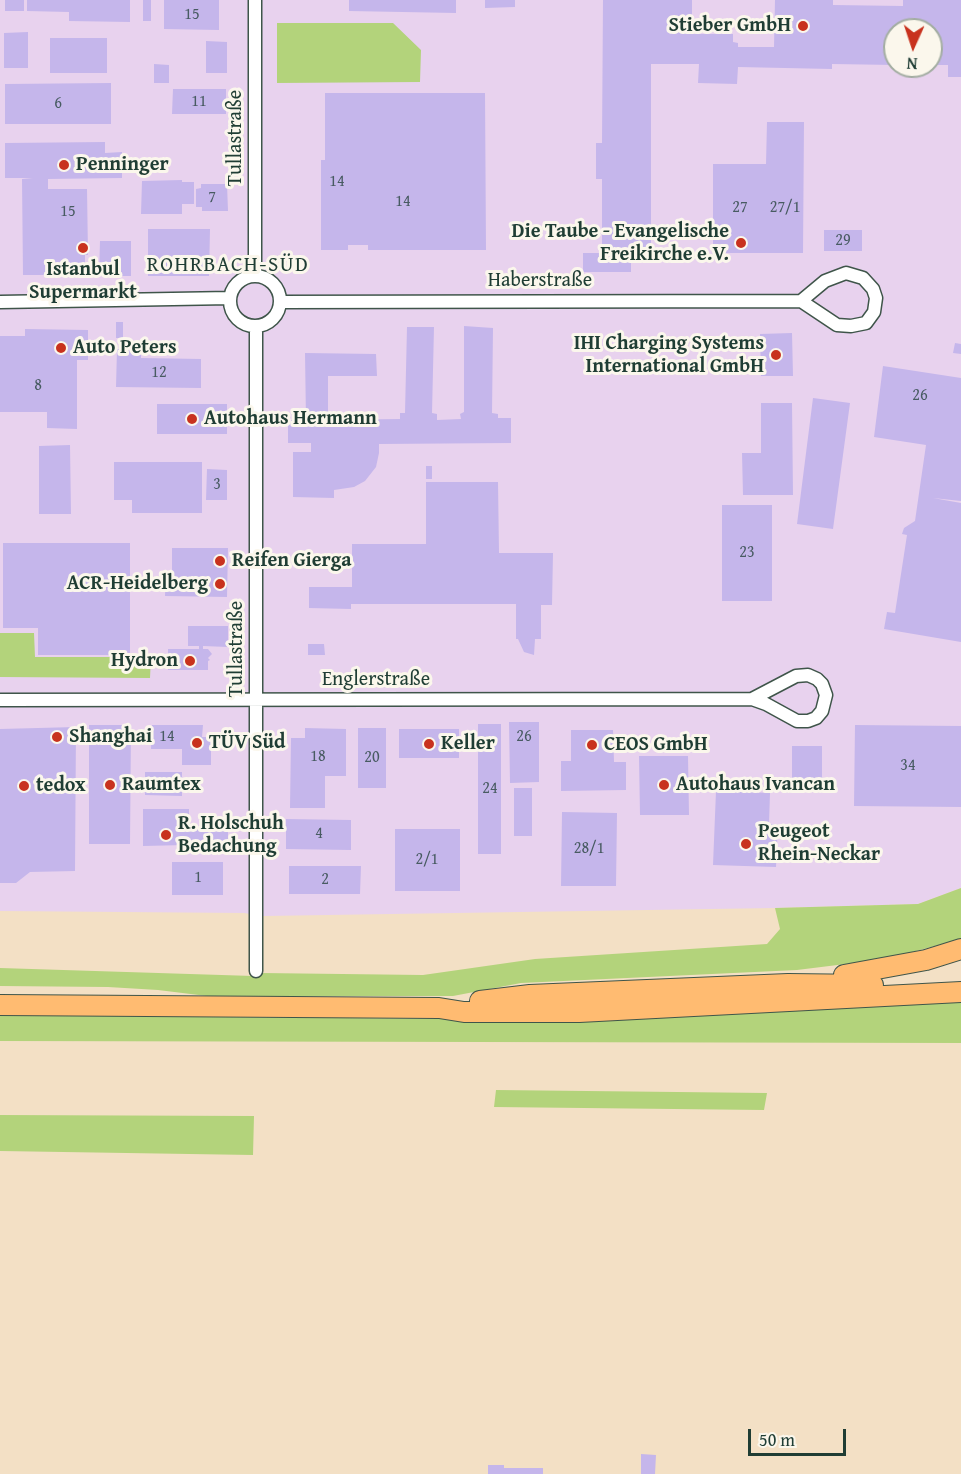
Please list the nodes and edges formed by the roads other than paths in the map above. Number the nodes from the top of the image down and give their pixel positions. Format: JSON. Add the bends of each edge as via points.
{"nodes":[{"id":1,"x":255,"y":0,"type":"edge"},
{"id":2,"x":255,"y":275,"type":"junction"},
{"id":3,"x":230,"y":298,"type":"junction"},
{"id":4,"x":801,"y":301,"type":"junction"},
{"id":5,"x":0,"y":302,"type":"edge"},
{"id":6,"x":280,"y":302,"type":"junction"},
{"id":7,"x":256,"y":326,"type":"junction"},
{"id":8,"x":256,"y":699,"type":"junction"},
{"id":9,"x":752,"y":699,"type":"junction"},
{"id":10,"x":0,"y":700,"type":"edge"},
{"id":11,"x":961,"y":949,"type":"edge"},
{"id":12,"x":256,"y":971,"type":"dead end"},
{"id":13,"x":788,"y":984,"type":"junction"},
{"id":14,"x":961,"y":990,"type":"edge"},
{"id":15,"x":0,"y":1005,"type":"edge"},
{"id":16,"x":439,"y":1008,"type":"junction"}],
"edges":[{"from":1,"to":2,"type":"street","name":"Tullastraße"},
{"from":2,"to":3,"type":"street","via":[[239,281]]},
{"from":2,"to":6,"type":"street","via":[[272,282]]},
{"from":3,"to":5,"type":"street"},
{"from":3,"to":7,"type":"street","via":[[237,318]]},
{"from":4,"to":4,"type":"street","via":[[837,325],[851,326],[866,323],[874,312],[876,298],[863,278],[846,273],[825,281]]},
{"from":4,"to":6,"type":"street","name":"Haberstraße"},
{"from":6,"to":7,"type":"street","via":[[272,320]]},
{"from":7,"to":8,"type":"street","name":"Tullastraße"},
{"from":8,"to":9,"type":"street","name":"Englerstraße"},
{"from":8,"to":10,"type":"street","name":"Englerstraße"},
{"from":8,"to":12,"type":"street","name":"Tullastraße"},
{"from":9,"to":9,"type":"street","name":"Englerstraße","via":[[797,721],[808,721],[822,711],[826,695],[822,684],[808,675],[796,676]]},
{"from":11,"to":13,"type":"main road","via":[[894,967]]},
{"from":13,"to":14,"type":"main road","via":[[940,986]]},
{"from":13,"to":16,"type":"main road","via":[[530,995]]},
{"from":14,"to":16,"type":"main road","via":[[622,1011],[464,1012]]},
{"from":15,"to":16,"type":"main road"}]}
